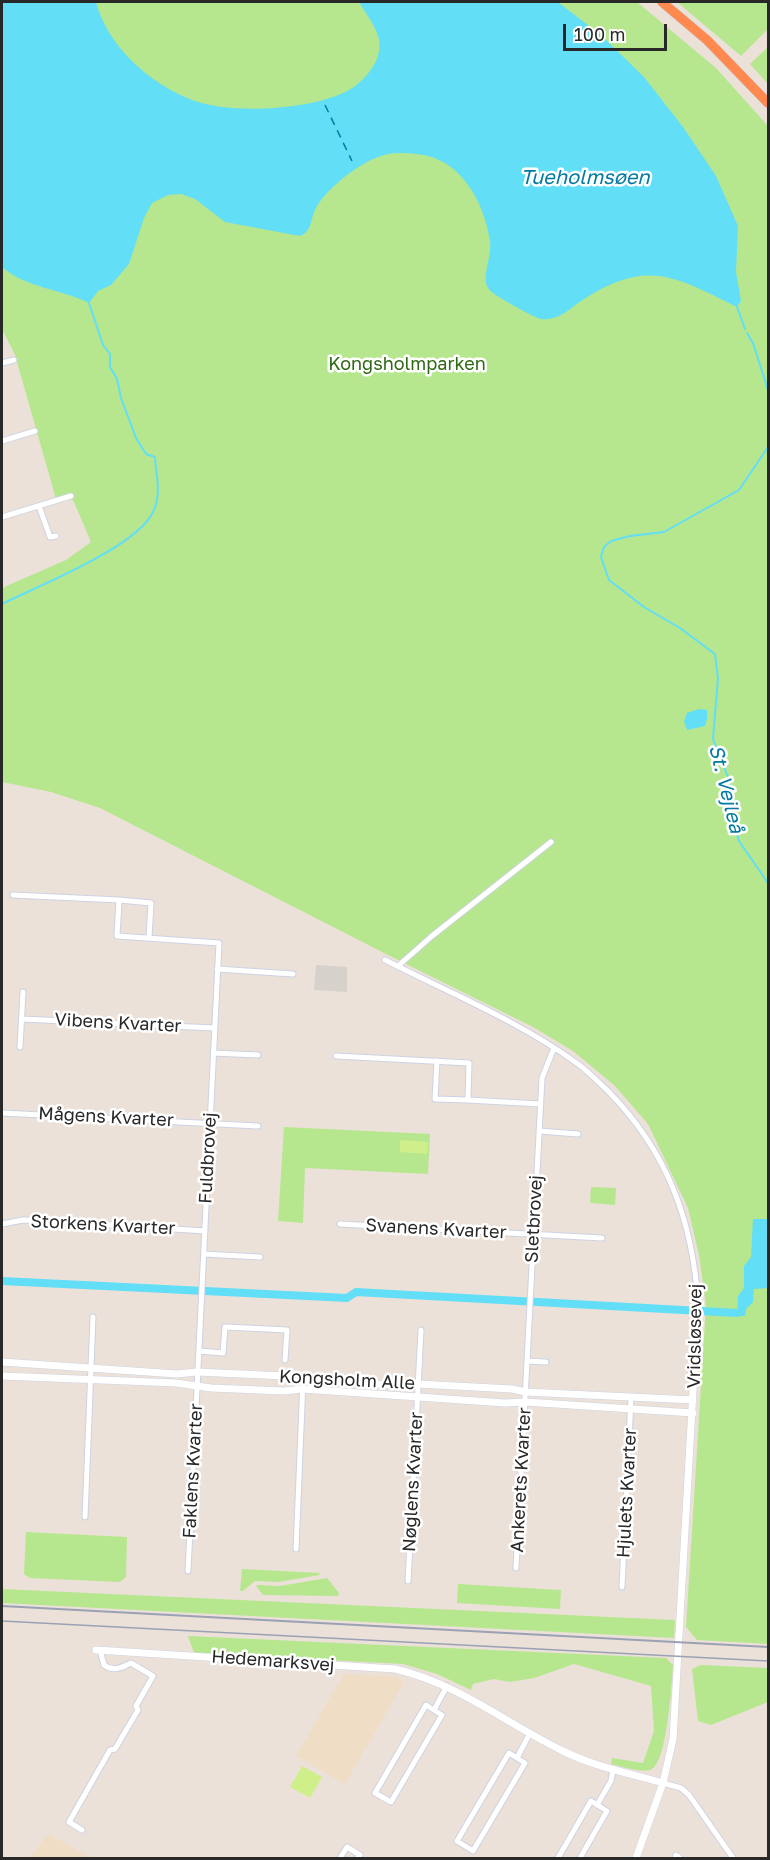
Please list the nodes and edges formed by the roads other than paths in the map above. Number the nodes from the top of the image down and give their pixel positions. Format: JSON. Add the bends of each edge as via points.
{"nodes":[{"id":1,"x":662,"y":2,"type":"edge"},
{"id":2,"x":768,"y":103,"type":"edge"},
{"id":3,"x":14,"y":360,"type":"dead end"},
{"id":4,"x":2,"y":363,"type":"edge"},
{"id":5,"x":34,"y":431,"type":"dead end"},
{"id":6,"x":2,"y":441,"type":"edge"},
{"id":7,"x":71,"y":496,"type":"dead end"},
{"id":8,"x":39,"y":506,"type":"junction"},
{"id":9,"x":2,"y":517,"type":"edge"},
{"id":10,"x":56,"y":536,"type":"dead end"},
{"id":11,"x":551,"y":842,"type":"dead end"},
{"id":12,"x":13,"y":895,"type":"dead end"},
{"id":13,"x":119,"y":900,"type":"junction"},
{"id":14,"x":149,"y":938,"type":"junction"},
{"id":15,"x":385,"y":960,"type":"dead end"},
{"id":16,"x":398,"y":966,"type":"junction"},
{"id":17,"x":217,"y":969,"type":"junction"},
{"id":18,"x":293,"y":974,"type":"dead end"},
{"id":19,"x":23,"y":992,"type":"dead end"},
{"id":20,"x":22,"y":1019,"type":"junction"},
{"id":21,"x":214,"y":1028,"type":"junction"},
{"id":22,"x":21,"y":1047,"type":"dead end"},
{"id":23,"x":554,"y":1048,"type":"junction"},
{"id":24,"x":213,"y":1053,"type":"junction"},
{"id":25,"x":258,"y":1055,"type":"dead end"},
{"id":26,"x":336,"y":1056,"type":"dead end"},
{"id":27,"x":437,"y":1061,"type":"junction"},
{"id":28,"x":468,"y":1100,"type":"junction"},
{"id":29,"x":540,"y":1104,"type":"junction"},
{"id":30,"x":2,"y":1113,"type":"edge"},
{"id":31,"x":210,"y":1122,"type":"junction"},
{"id":32,"x":258,"y":1126,"type":"dead end"},
{"id":33,"x":539,"y":1131,"type":"junction"},
{"id":34,"x":578,"y":1134,"type":"dead end"},
{"id":35,"x":2,"y":1224,"type":"edge"},
{"id":36,"x":340,"y":1224,"type":"dead end"},
{"id":37,"x":205,"y":1231,"type":"junction"},
{"id":38,"x":533,"y":1234,"type":"junction"},
{"id":39,"x":602,"y":1238,"type":"dead end"},
{"id":40,"x":204,"y":1254,"type":"junction"},
{"id":41,"x":260,"y":1257,"type":"dead end"},
{"id":42,"x":698,"y":1304,"type":"joint"},
{"id":43,"x":93,"y":1317,"type":"dead end"},
{"id":44,"x":421,"y":1330,"type":"dead end"},
{"id":45,"x":199,"y":1351,"type":"junction"},
{"id":46,"x":285,"y":1359,"type":"dead end"},
{"id":47,"x":528,"y":1361,"type":"junction"},
{"id":48,"x":2,"y":1362,"type":"edge"},
{"id":49,"x":546,"y":1362,"type":"dead end"},
{"id":50,"x":90,"y":1368,"type":"junction"},
{"id":51,"x":197,"y":1372,"type":"junction"},
{"id":52,"x":2,"y":1376,"type":"edge"},
{"id":53,"x":90,"y":1380,"type":"junction"},
{"id":54,"x":303,"y":1381,"type":"junction"},
{"id":55,"x":418,"y":1384,"type":"junction"},
{"id":56,"x":198,"y":1386,"type":"junction"},
{"id":57,"x":302,"y":1389,"type":"junction"},
{"id":58,"x":526,"y":1392,"type":"junction"},
{"id":59,"x":417,"y":1398,"type":"junction"},
{"id":60,"x":632,"y":1398,"type":"junction"},
{"id":61,"x":693,"y":1400,"type":"junction"},
{"id":62,"x":525,"y":1402,"type":"junction"},
{"id":63,"x":631,"y":1408,"type":"junction"},
{"id":64,"x":693,"y":1413,"type":"junction"},
{"id":65,"x":85,"y":1517,"type":"dead end"},
{"id":66,"x":296,"y":1549,"type":"dead end"},
{"id":67,"x":516,"y":1568,"type":"dead end"},
{"id":68,"x":188,"y":1571,"type":"dead end"},
{"id":69,"x":408,"y":1581,"type":"dead end"},
{"id":70,"x":622,"y":1587,"type":"dead end"},
{"id":71,"x":98,"y":1650,"type":"joint"},
{"id":72,"x":447,"y":1686,"type":"junction"},
{"id":73,"x":434,"y":1710,"type":"junction"},
{"id":74,"x":530,"y":1734,"type":"junction"},
{"id":75,"x":517,"y":1758,"type":"junction"},
{"id":76,"x":613,"y":1770,"type":"junction"},
{"id":77,"x":663,"y":1783,"type":"junction"},
{"id":78,"x":597,"y":1805,"type":"junction"},
{"id":79,"x":82,"y":1830,"type":"dead end"},
{"id":80,"x":340,"y":1858,"type":"edge"},
{"id":81,"x":358,"y":1858,"type":"edge"},
{"id":82,"x":558,"y":1858,"type":"edge"},
{"id":83,"x":580,"y":1858,"type":"edge"},
{"id":84,"x":636,"y":1858,"type":"edge"},
{"id":85,"x":675,"y":1858,"type":"edge"},
{"id":86,"x":680,"y":1858,"type":"edge"},
{"id":87,"x":733,"y":1858,"type":"edge"}],
"edges":[{"from":1,"to":2,"type":"highway","via":[[707,40]]},
{"from":3,"to":4,"type":"street"},
{"from":5,"to":6,"type":"street"},
{"from":7,"to":8,"type":"street"},
{"from":8,"to":9,"type":"street"},
{"from":8,"to":10,"type":"street","via":[[50,537]]},
{"from":11,"to":16,"type":"street"},
{"from":12,"to":13,"type":"street"},
{"from":13,"to":14,"type":"street","via":[[151,903]]},
{"from":13,"to":14,"type":"street","via":[[117,936]]},
{"from":14,"to":17,"type":"street","name":"Fuldbrovej","via":[[219,943]]},
{"from":15,"to":16,"type":"street","name":"Vridsløsevej"},
{"from":16,"to":23,"type":"street","name":"Vridsløsevej"},
{"from":17,"to":18,"type":"street"},
{"from":17,"to":21,"type":"street","name":"Fuldbrovej"},
{"from":19,"to":20,"type":"street"},
{"from":20,"to":21,"type":"street","name":"Vibens Kvarter"},
{"from":20,"to":22,"type":"street"},
{"from":21,"to":24,"type":"street","name":"Fuldbrovej"},
{"from":23,"to":29,"type":"street","name":"Sletbrovej","via":[[542,1078]]},
{"from":23,"to":42,"type":"street","name":"Vridsløsevej","via":[[590,1074],[624,1108],[665,1170],[688,1230]]},
{"from":24,"to":25,"type":"street"},
{"from":24,"to":31,"type":"street","name":"Fuldbrovej"},
{"from":26,"to":27,"type":"street"},
{"from":27,"to":28,"type":"street","via":[[470,1063]]},
{"from":27,"to":28,"type":"street","via":[[435,1099]]},
{"from":28,"to":29,"type":"street"},
{"from":29,"to":33,"type":"street","name":"Sletbrovej"},
{"from":30,"to":31,"type":"street","name":"Mågens Kvarter"},
{"from":31,"to":32,"type":"street","name":"Mågens Kvarter"},
{"from":31,"to":37,"type":"street","name":"Fuldbrovej"},
{"from":33,"to":34,"type":"street"},
{"from":33,"to":38,"type":"street","name":"Sletbrovej"},
{"from":35,"to":37,"type":"street","name":"Storkens Kvarter","via":[[23,1220]]},
{"from":36,"to":38,"type":"street","name":"Svanens Kvarter"},
{"from":37,"to":40,"type":"street","name":"Fuldbrovej"},
{"from":38,"to":39,"type":"street","name":"Svanens Kvarter"},
{"from":38,"to":47,"type":"street","name":"Sletbrovej"},
{"from":40,"to":41,"type":"street"},
{"from":40,"to":45,"type":"street","name":"Fuldbrovej"},
{"from":42,"to":61,"type":"street","name":"Vridsløsevej"},
{"from":43,"to":50,"type":"street"},
{"from":44,"to":55,"type":"street","name":"Nøglens Kvarter"},
{"from":45,"to":46,"type":"street","via":[[223,1353],[225,1327],[287,1330]]},
{"from":45,"to":51,"type":"street","name":"Fuldbrovej"},
{"from":47,"to":49,"type":"street"},
{"from":47,"to":58,"type":"street","name":"Sletbrovej"},
{"from":48,"to":50,"type":"street","name":"Kongsholm Alle"},
{"from":50,"to":51,"type":"street","name":"Kongsholm Alle"},
{"from":50,"to":53,"type":"street"},
{"from":51,"to":54,"type":"street","name":"Kongsholm Alle"},
{"from":51,"to":56,"type":"street","name":"Faklens Kvarter"},
{"from":52,"to":53,"type":"street","name":"Kongsholm Alle"},
{"from":53,"to":56,"type":"street","name":"Kongsholm Alle"},
{"from":53,"to":65,"type":"street"},
{"from":54,"to":55,"type":"street","name":"Kongsholm Alle"},
{"from":54,"to":57,"type":"street"},
{"from":55,"to":58,"type":"street","name":"Kongsholm Alle"},
{"from":55,"to":59,"type":"street","name":"Nøglens Kvarter"},
{"from":56,"to":57,"type":"street","name":"Kongsholm Alle"},
{"from":56,"to":68,"type":"street","name":"Faklens Kvarter"},
{"from":57,"to":59,"type":"street","name":"Kongsholm Alle"},
{"from":57,"to":66,"type":"street"},
{"from":58,"to":60,"type":"street","name":"Kongsholm Alle"},
{"from":58,"to":62,"type":"street","name":"Ankerets Kvarter"},
{"from":59,"to":62,"type":"street","name":"Kongsholm Alle"},
{"from":59,"to":69,"type":"street","name":"Nøglens Kvarter"},
{"from":60,"to":61,"type":"street","name":"Kongsholm Alle"},
{"from":60,"to":63,"type":"street","name":"Hjulets Kvarter"},
{"from":61,"to":64,"type":"street","name":"Vridsløsevej"},
{"from":62,"to":63,"type":"street","name":"Kongsholm Alle"},
{"from":62,"to":67,"type":"street","name":"Ankerets Kvarter"},
{"from":63,"to":64,"type":"street","name":"Kongsholm Alle"},
{"from":63,"to":70,"type":"street","name":"Hjulets Kvarter"},
{"from":64,"to":77,"type":"street","name":"Vridsløsevej","via":[[673,1739]]},
{"from":71,"to":72,"type":"street","name":"Hedemarksvej","via":[[395,1669]]},
{"from":71,"to":79,"type":"street","via":[[108,1668],[119,1669],[131,1663],[153,1676],[136,1706],[138,1710],[69,1822]]},
{"from":72,"to":73,"type":"street"},
{"from":72,"to":74,"type":"street","name":"Hedemarksvej"},
{"from":73,"to":73,"type":"street","via":[[426,1705],[375,1793],[391,1802],[442,1714]]},
{"from":74,"to":75,"type":"street"},
{"from":74,"to":76,"type":"street","name":"Hedemarksvej","via":[[582,1760]]},
{"from":75,"to":75,"type":"street","via":[[525,1763],[473,1851],[457,1841],[508,1753]]},
{"from":76,"to":77,"type":"street","name":"Hedemarksvej"},
{"from":76,"to":78,"type":"street"},
{"from":77,"to":84,"type":"street","name":"Vridsløsevej"},
{"from":77,"to":87,"type":"street","via":[[681,1788],[689,1795]]},
{"from":78,"to":82,"type":"street","via":[[591,1801]]},
{"from":78,"to":83,"type":"street","via":[[607,1811]]},
{"from":80,"to":81,"type":"street","via":[[347,1847],[360,1855]]},
{"from":85,"to":86,"type":"street"}]}
